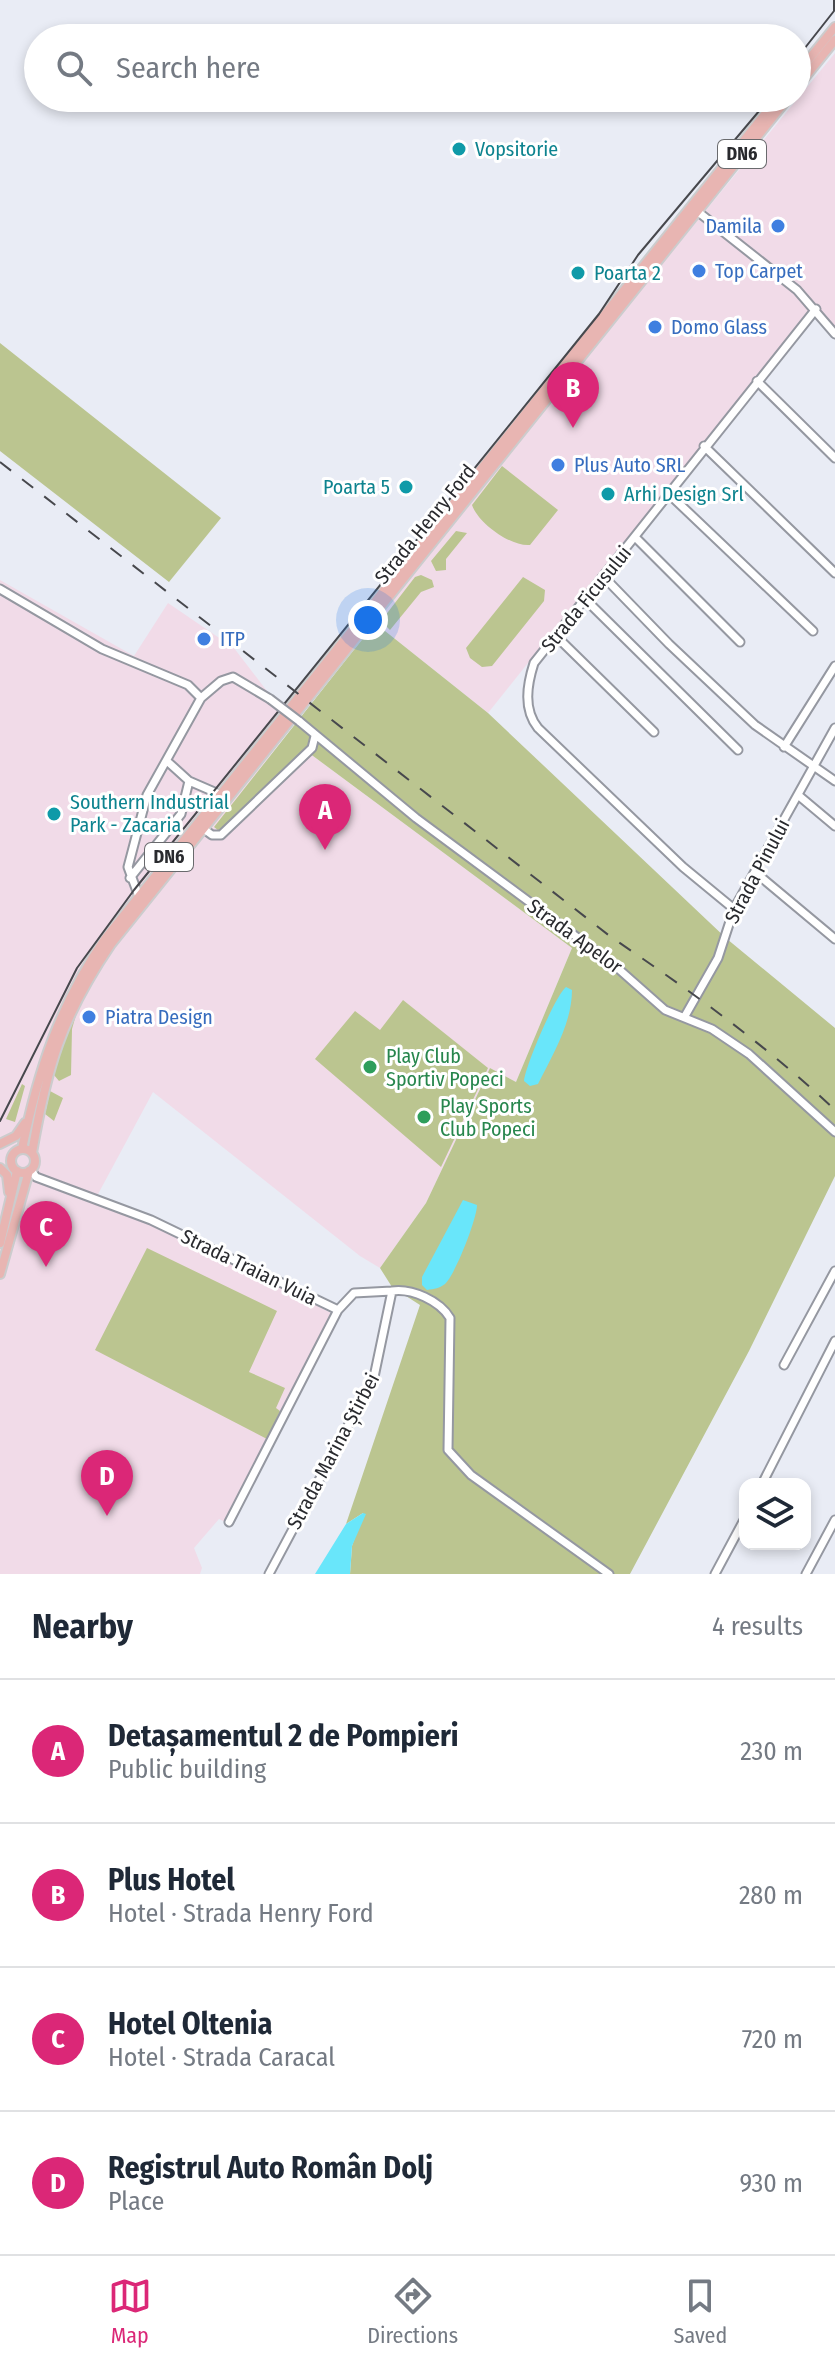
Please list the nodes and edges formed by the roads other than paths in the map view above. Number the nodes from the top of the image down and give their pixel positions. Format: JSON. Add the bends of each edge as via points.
{"nodes":[{"id":1,"x":835,"y":27,"type":"edge"},
{"id":2,"x":835,"y":40,"type":"edge"},
{"id":3,"x":811,"y":57,"type":"edge"},
{"id":4,"x":811,"y":70,"type":"edge"},
{"id":5,"x":767,"y":112,"type":"edge"},
{"id":6,"x":777,"y":112,"type":"edge"},
{"id":7,"x":697,"y":211,"type":"junction"},
{"id":8,"x":816,"y":309,"type":"junction"},
{"id":9,"x":835,"y":334,"type":"edge"},
{"id":10,"x":757,"y":381,"type":"junction"},
{"id":11,"x":704,"y":446,"type":"junction"},
{"id":12,"x":835,"y":458,"type":"edge"},
{"id":13,"x":668,"y":493,"type":"junction"},
{"id":14,"x":635,"y":537,"type":"junction"},
{"id":15,"x":835,"y":573,"type":"edge"},
{"id":16,"x":604,"y":577,"type":"junction"},
{"id":17,"x":0,"y":589,"type":"edge"},
{"id":18,"x":585,"y":599,"type":"junction"},
{"id":19,"x":813,"y":631,"type":"dead end"},
{"id":20,"x":556,"y":636,"type":"junction"},
{"id":21,"x":740,"y":642,"type":"dead end"},
{"id":22,"x":835,"y":666,"type":"edge"},
{"id":23,"x":201,"y":698,"type":"junction"},
{"id":24,"x":835,"y":728,"type":"edge"},
{"id":25,"x":654,"y":732,"type":"dead end"},
{"id":26,"x":315,"y":736,"type":"junction"},
{"id":27,"x":784,"y":747,"type":"junction"},
{"id":28,"x":738,"y":750,"type":"dead end"},
{"id":29,"x":168,"y":762,"type":"junction"},
{"id":30,"x":815,"y":764,"type":"junction"},
{"id":31,"x":189,"y":781,"type":"junction"},
{"id":32,"x":835,"y":781,"type":"edge"},
{"id":33,"x":219,"y":794,"type":"junction"},
{"id":34,"x":798,"y":795,"type":"junction"},
{"id":35,"x":835,"y":826,"type":"edge"},
{"id":36,"x":201,"y":827,"type":"junction"},
{"id":37,"x":756,"y":873,"type":"junction"},
{"id":38,"x":130,"y":878,"type":"junction"},
{"id":39,"x":138,"y":894,"type":"junction"},
{"id":40,"x":734,"y":909,"type":"junction"},
{"id":41,"x":835,"y":939,"type":"edge"},
{"id":42,"x":685,"y":1016,"type":"junction"},
{"id":43,"x":30,"y":1115,"type":"junction"},
{"id":44,"x":835,"y":1132,"type":"edge"},
{"id":45,"x":0,"y":1147,"type":"edge"},
{"id":46,"x":19,"y":1151,"type":"junction"},
{"id":47,"x":32,"y":1153,"type":"junction"},
{"id":48,"x":0,"y":1165,"type":"edge"},
{"id":49,"x":15,"y":1168,"type":"junction"},
{"id":50,"x":30,"y":1170,"type":"junction"},
{"id":51,"x":8,"y":1210,"type":"junction"},
{"id":52,"x":0,"y":1243,"type":"edge"},
{"id":53,"x":835,"y":1271,"type":"edge"},
{"id":54,"x":0,"y":1274,"type":"edge"},
{"id":55,"x":392,"y":1291,"type":"junction"},
{"id":56,"x":338,"y":1310,"type":"junction"},
{"id":57,"x":835,"y":1341,"type":"edge"},
{"id":58,"x":784,"y":1365,"type":"dead end"},
{"id":59,"x":765,"y":1478,"type":"edge"},
{"id":60,"x":835,"y":1520,"type":"edge"},
{"id":61,"x":229,"y":1522,"type":"dead end"},
{"id":62,"x":739,"y":1529,"type":"edge"},
{"id":63,"x":269,"y":1574,"type":"edge"},
{"id":64,"x":609,"y":1574,"type":"edge"},
{"id":65,"x":715,"y":1574,"type":"edge"},
{"id":66,"x":806,"y":1574,"type":"edge"}],
"edges":[{"from":1,"to":3,"type":"main road"},
{"from":2,"to":4,"type":"main road"},
{"from":5,"to":33,"type":"main road","name":"Strada Henry Ford","number":"DN6"},
{"from":6,"to":7,"type":"main road","name":"Strada Henry Ford","number":"DN6"},
{"from":7,"to":8,"type":"street"},
{"from":7,"to":36,"type":"main road","name":"Strada Henry Ford","number":"DN6"},
{"from":8,"to":9,"type":"street"},
{"from":8,"to":10,"type":"street","name":"Strada Ficusului"},
{"from":10,"to":11,"type":"street","name":"Strada Ficusului"},
{"from":10,"to":12,"type":"street"},
{"from":11,"to":13,"type":"street","name":"Strada Ficusului"},
{"from":11,"to":15,"type":"street"},
{"from":13,"to":14,"type":"street","name":"Strada Ficusului"},
{"from":13,"to":19,"type":"street"},
{"from":14,"to":16,"type":"street","name":"Strada Ficusului"},
{"from":14,"to":21,"type":"street"},
{"from":16,"to":18,"type":"street","name":"Strada Ficusului"},
{"from":16,"to":27,"type":"street","via":[[669,644]]},
{"from":17,"to":23,"type":"street","via":[[102,649],[188,685]]},
{"from":18,"to":20,"type":"street","name":"Strada Ficusului"},
{"from":18,"to":28,"type":"street"},
{"from":20,"to":25,"type":"street"},
{"from":20,"to":40,"type":"street","name":"Strada Ficusului","via":[[534,663],[529,679],[531,720],[683,867]]},
{"from":22,"to":27,"type":"street"},
{"from":23,"to":26,"type":"street","name":"Strada Apelor","bridge":true,"via":[[233,677]]},
{"from":23,"to":29,"type":"street"},
{"from":24,"to":30,"type":"street","name":"Strada Pinului"},
{"from":26,"to":36,"type":"street","via":[[312,748],[221,835]]},
{"from":26,"to":42,"type":"street","name":"Strada Apelor","via":[[427,827],[605,957],[665,1010]]},
{"from":27,"to":30,"type":"street"},
{"from":29,"to":31,"type":"street"},
{"from":29,"to":38,"type":"street","via":[[142,810],[129,855]]},
{"from":30,"to":32,"type":"street"},
{"from":30,"to":34,"type":"street","name":"Strada Pinului"},
{"from":31,"to":33,"type":"street"},
{"from":31,"to":38,"type":"street","via":[[181,814]]},
{"from":33,"to":39,"type":"main road","name":"Strada Henry Ford","number":"DN6"},
{"from":34,"to":35,"type":"street"},
{"from":34,"to":37,"type":"street","name":"Strada Pinului"},
{"from":36,"to":47,"type":"main road","name":"Strada Henry Ford","number":"DN6","via":[[135,910],[73,1003],[47,1074]]},
{"from":37,"to":40,"type":"street","name":"Strada Pinului"},
{"from":37,"to":41,"type":"street"},
{"from":38,"to":39,"type":"street"},
{"from":39,"to":43,"type":"main road","name":"Strada Henry Ford","number":"DN6","via":[[69,996]]},
{"from":40,"to":42,"type":"street","name":"Strada Pinului","via":[[718,958]]},
{"from":42,"to":44,"type":"street","name":"Strada Apelor","via":[[749,1054]]},
{"from":43,"to":45,"type":"main road","via":[[16,1136]]},
{"from":43,"to":46,"type":"main road","name":"Strada Henry Ford","number":"DN6"},
{"from":45,"to":46,"type":"main road"},
{"from":46,"to":47,"type":"main road"},
{"from":46,"to":49,"type":"main road","number":"DN6"},
{"from":47,"to":50,"type":"main road","number":"DN6","via":[[35,1163]]},
{"from":48,"to":49,"type":"main road"},
{"from":48,"to":51,"type":"main road","via":[[8,1180]]},
{"from":49,"to":50,"type":"main road"},
{"from":49,"to":51,"type":"main road","number":"DN6"},
{"from":50,"to":54,"type":"main road","number":"DN6"},
{"from":50,"to":56,"type":"street","name":"Strada Traian Vuia","via":[[36,1177],[151,1220]]},
{"from":51,"to":52,"type":"main road","number":"DN6"},
{"from":53,"to":58,"type":"street"},
{"from":55,"to":56,"type":"street","via":[[354,1293]]},
{"from":55,"to":63,"type":"street","name":"Strada Marina Știrbei","via":[[374,1377]]},
{"from":55,"to":64,"type":"street","via":[[428,1299],[450,1318],[445,1435],[454,1458]]},
{"from":56,"to":61,"type":"street","name":"Strada Traian Vuia"},
{"from":57,"to":59,"type":"street"},
{"from":60,"to":66,"type":"street"},
{"from":62,"to":65,"type":"street"}]}
